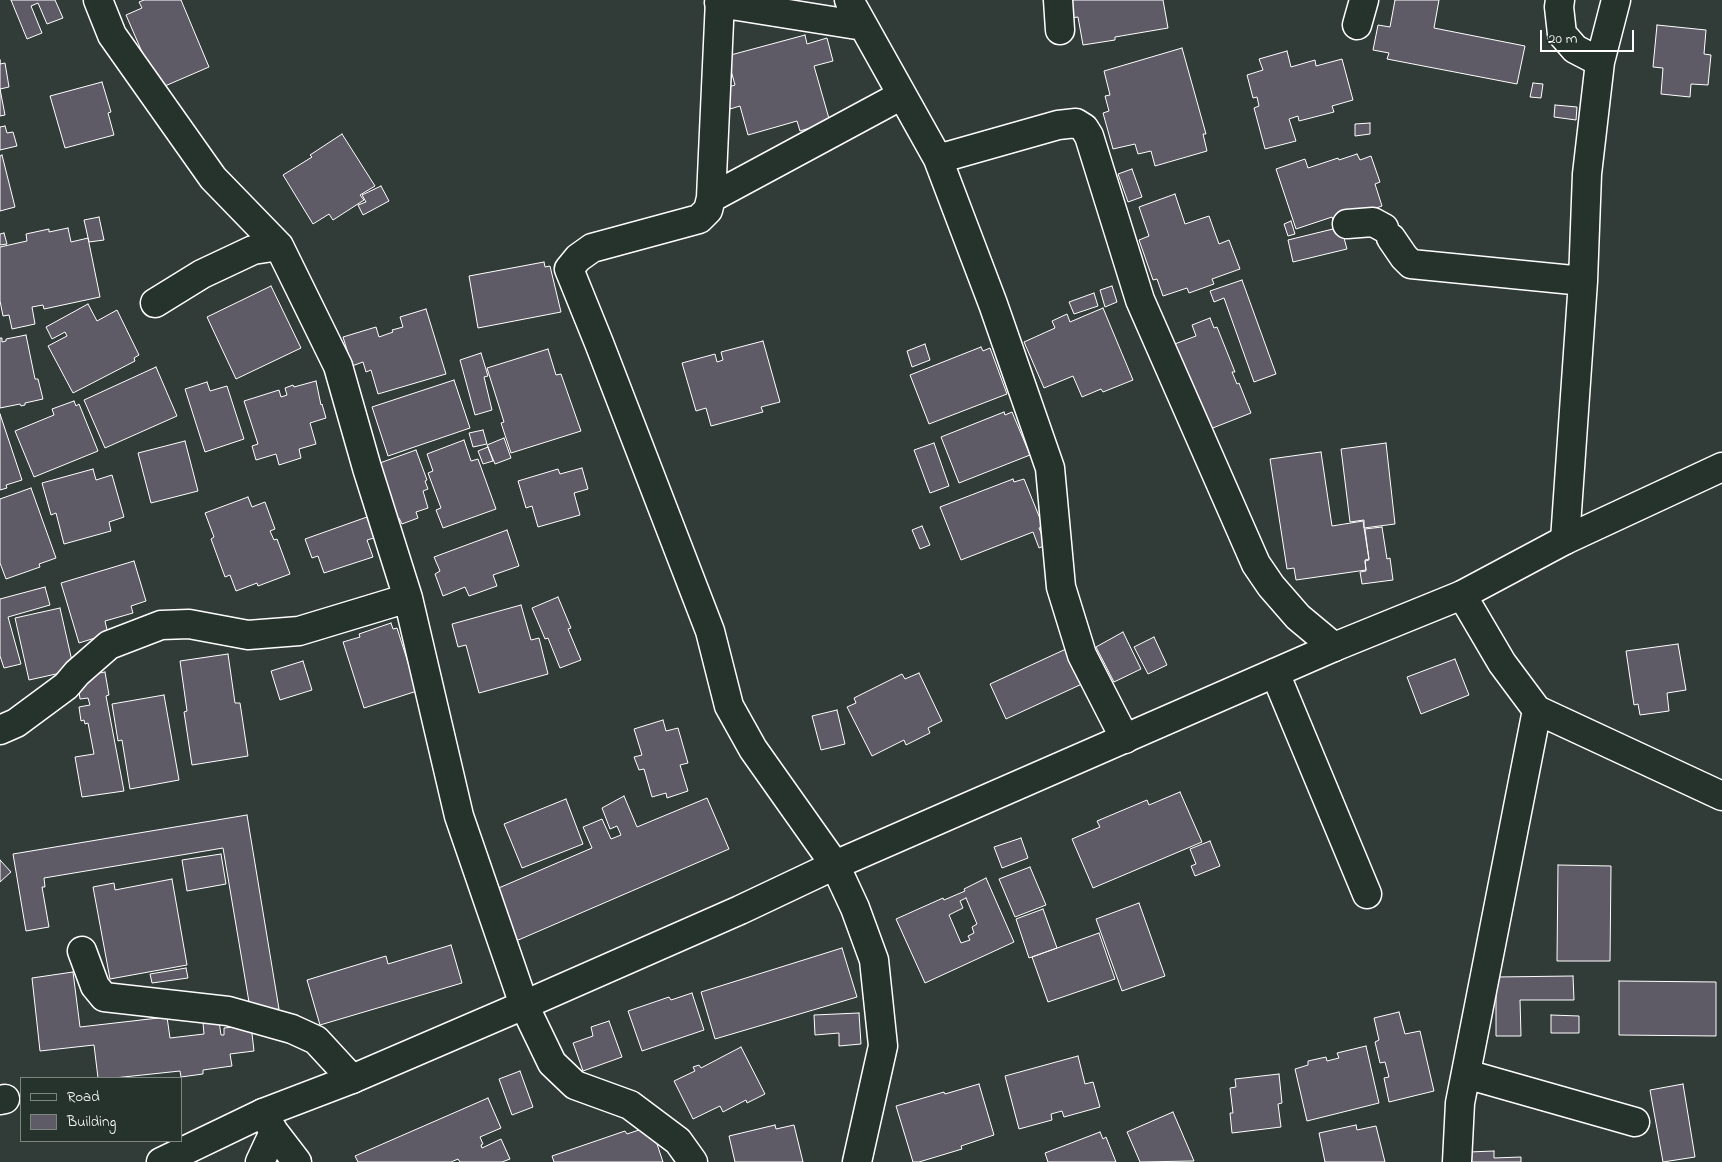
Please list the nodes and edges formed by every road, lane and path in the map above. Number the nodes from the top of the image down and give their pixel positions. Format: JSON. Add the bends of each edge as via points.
{"nodes":[{"id":1,"x":98,"y":0,"type":"edge"},
{"id":2,"x":849,"y":0,"type":"edge"},
{"id":3,"x":1058,"y":0,"type":"edge"},
{"id":4,"x":1560,"y":0,"type":"edge"},
{"id":5,"x":1616,"y":0,"type":"edge"},
{"id":6,"x":720,"y":2,"type":"edge"},
{"id":7,"x":863,"y":26,"type":"junction"},
{"id":8,"x":1060,"y":30,"type":"dead end"},
{"id":9,"x":1600,"y":62,"type":"junction"},
{"id":10,"x":902,"y":96,"type":"junction"},
{"id":11,"x":938,"y":159,"type":"junction"},
{"id":12,"x":711,"y":198,"type":"junction"},
{"id":13,"x":1347,"y":224,"type":"dead end"},
{"id":14,"x":279,"y":246,"type":"junction"},
{"id":15,"x":1583,"y":281,"type":"junction"},
{"id":16,"x":155,"y":302,"type":"dead end"},
{"id":17,"x":1722,"y":467,"type":"edge"},
{"id":18,"x":1565,"y":540,"type":"junction"},
{"id":19,"x":1462,"y":595,"type":"junction"},
{"id":20,"x":408,"y":598,"type":"junction"},
{"id":21,"x":1334,"y":647,"type":"junction"},
{"id":22,"x":1275,"y":673,"type":"junction"},
{"id":23,"x":1537,"y":710,"type":"junction"},
{"id":24,"x":0,"y":730,"type":"edge"},
{"id":25,"x":1125,"y":739,"type":"junction"},
{"id":26,"x":1722,"y":796,"type":"edge"},
{"id":27,"x":835,"y":865,"type":"junction"},
{"id":28,"x":1367,"y":894,"type":"dead end"},
{"id":29,"x":82,"y":951,"type":"dead end"},
{"id":30,"x":524,"y":1005,"type":"junction"},
{"id":31,"x":1466,"y":1074,"type":"junction"},
{"id":32,"x":352,"y":1078,"type":"junction"},
{"id":33,"x":269,"y":1122,"type":"junction"},
{"id":34,"x":1635,"y":1122,"type":"dead end"},
{"id":35,"x":161,"y":1162,"type":"edge"},
{"id":36,"x":260,"y":1162,"type":"edge"},
{"id":37,"x":297,"y":1162,"type":"edge"},
{"id":38,"x":692,"y":1162,"type":"edge"},
{"id":39,"x":857,"y":1162,"type":"edge"},
{"id":40,"x":1457,"y":1162,"type":"edge"}],
"edges":[{"from":1,"to":14,"type":"street","via":[[112,34],[213,178]]},
{"from":2,"to":7,"type":"street"},
{"from":3,"to":8,"type":"street"},
{"from":4,"to":9,"type":"street","via":[[1562,34],[1575,49]]},
{"from":5,"to":9,"type":"street"},
{"from":6,"to":7,"type":"street"},
{"from":6,"to":12,"type":"street"},
{"from":7,"to":10,"type":"street"},
{"from":9,"to":15,"type":"street","via":[[1587,174]]},
{"from":10,"to":11,"type":"street"},
{"from":10,"to":12,"type":"street"},
{"from":11,"to":21,"type":"street","via":[[1058,125],[1076,123],[1084,128],[1140,300],[1256,564],[1298,617]]},
{"from":11,"to":25,"type":"street","via":[[1050,468],[1061,587],[1082,655]]},
{"from":12,"to":27,"type":"street","via":[[708,210],[699,219],[592,248],[569,269],[710,631],[729,706],[753,748]]},
{"from":13,"to":15,"type":"street","via":[[1373,222],[1387,233],[1411,264]]},
{"from":14,"to":16,"type":"street","via":[[254,250],[202,274]]},
{"from":14,"to":20,"type":"street","via":[[338,366]]},
{"from":15,"to":18,"type":"street"},
{"from":17,"to":18,"type":"street"},
{"from":18,"to":19,"type":"street"},
{"from":19,"to":21,"type":"street"},
{"from":19,"to":23,"type":"street","via":[[1502,663]]},
{"from":20,"to":24,"type":"street","via":[[299,630],[248,635],[189,624],[160,625],[109,645],[66,686],[16,723]]},
{"from":20,"to":30,"type":"street","via":[[459,816]]},
{"from":21,"to":22,"type":"street"},
{"from":22,"to":25,"type":"street"},
{"from":22,"to":28,"type":"street"},
{"from":23,"to":26,"type":"street"},
{"from":23,"to":31,"type":"street"},
{"from":25,"to":27,"type":"street"},
{"from":27,"to":30,"type":"street"},
{"from":27,"to":39,"type":"street","via":[[874,960],[883,1046]]},
{"from":29,"to":32,"type":"street","via":[[95,986],[104,997],[228,1011],[292,1029],[316,1040]]},
{"from":30,"to":32,"type":"street"},
{"from":30,"to":38,"type":"street","via":[[552,1063],[575,1085],[630,1105],[678,1140]]},
{"from":31,"to":34,"type":"street"},
{"from":31,"to":40,"type":"street","via":[[1460,1103]]},
{"from":32,"to":33,"type":"street"},
{"from":33,"to":35,"type":"street"},
{"from":33,"to":36,"type":"street"},
{"from":33,"to":37,"type":"street"}]}
